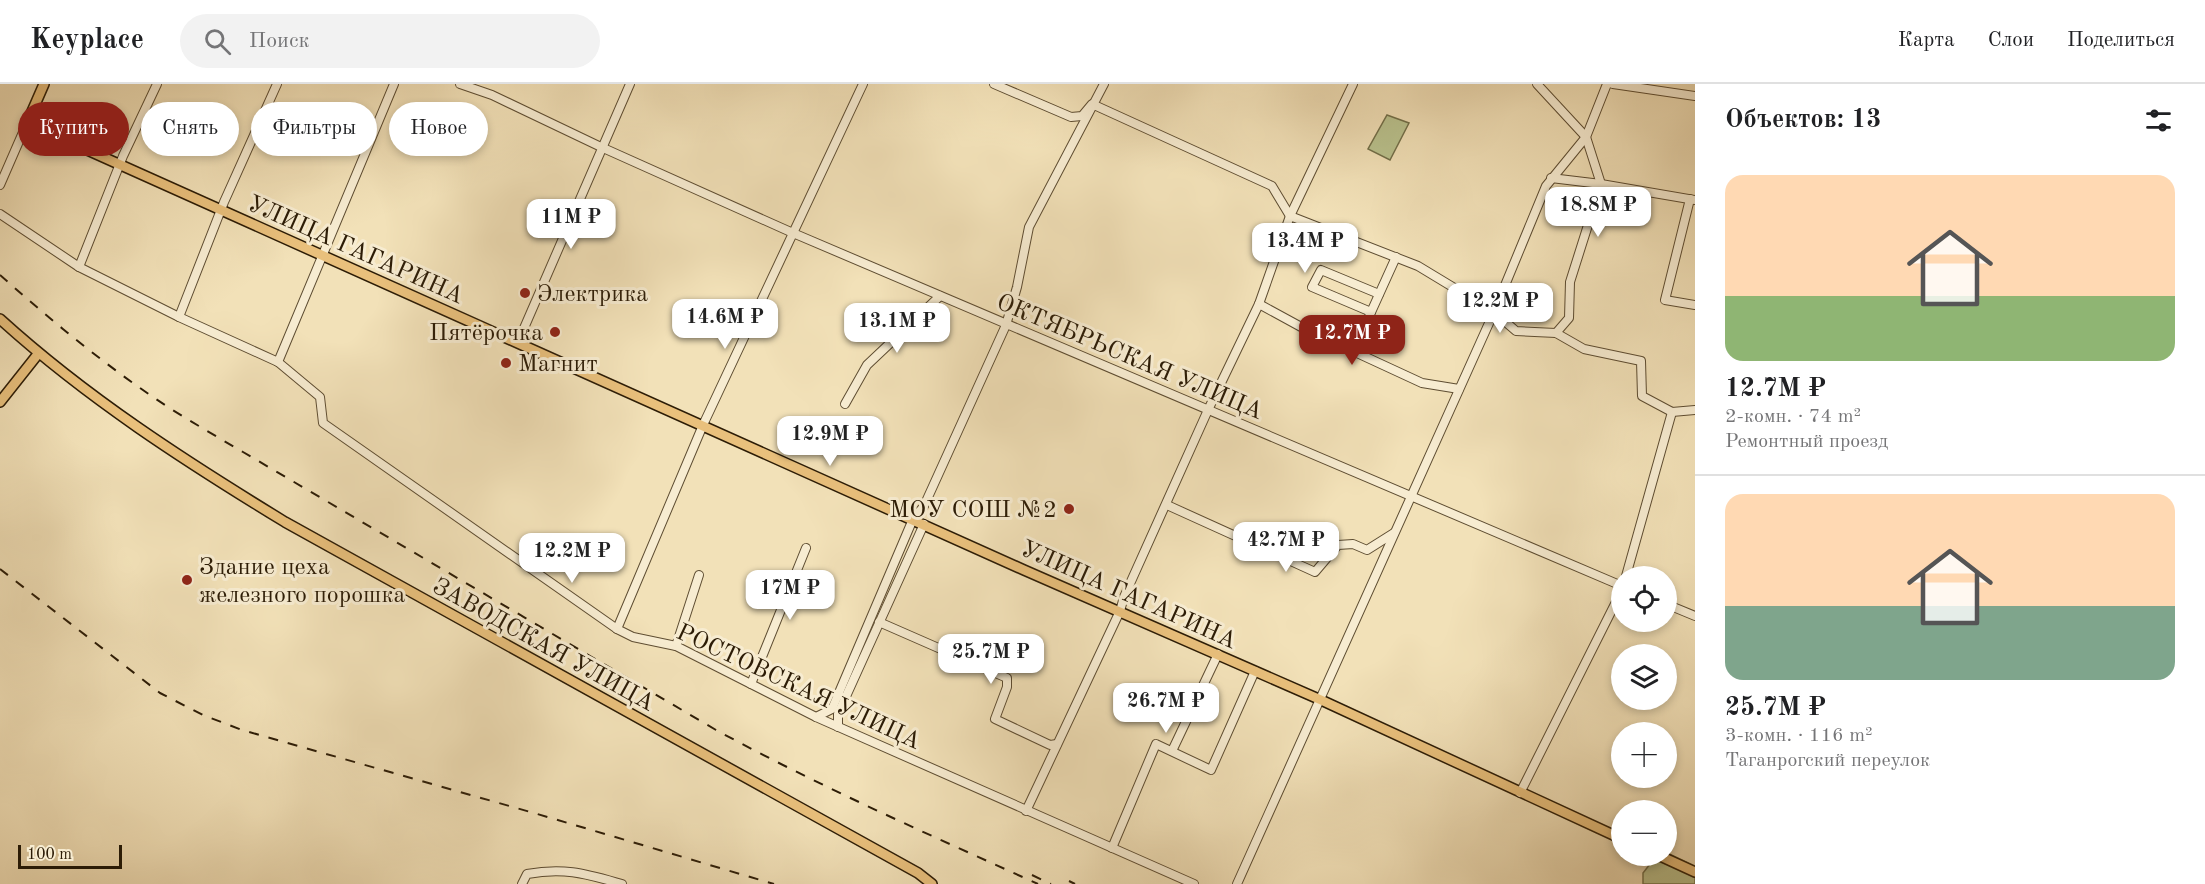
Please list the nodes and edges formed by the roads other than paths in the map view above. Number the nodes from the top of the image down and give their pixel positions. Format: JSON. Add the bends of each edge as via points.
{"nodes":[{"id":1,"x":44,"y":84,"type":"edge"},
{"id":2,"x":157,"y":84,"type":"edge"},
{"id":3,"x":277,"y":84,"type":"edge"},
{"id":4,"x":394,"y":84,"type":"edge"},
{"id":5,"x":460,"y":84,"type":"edge"},
{"id":6,"x":630,"y":84,"type":"edge"},
{"id":7,"x":863,"y":84,"type":"edge"},
{"id":8,"x":994,"y":84,"type":"edge"},
{"id":9,"x":1104,"y":84,"type":"edge"},
{"id":10,"x":1353,"y":84,"type":"edge"},
{"id":11,"x":1537,"y":84,"type":"edge"},
{"id":12,"x":1607,"y":84,"type":"edge"},
{"id":13,"x":1613,"y":84,"type":"edge"},
{"id":14,"x":1695,"y":96,"type":"edge"},
{"id":15,"x":36,"y":102,"type":"edge"},
{"id":16,"x":1092,"y":104,"type":"junction"},
{"id":17,"x":1586,"y":137,"type":"junction"},
{"id":18,"x":18,"y":144,"type":"edge"},
{"id":19,"x":602,"y":147,"type":"junction"},
{"id":20,"x":101,"y":156,"type":"edge"},
{"id":21,"x":121,"y":165,"type":"junction"},
{"id":22,"x":1551,"y":178,"type":"junction"},
{"id":23,"x":1601,"y":183,"type":"junction"},
{"id":24,"x":0,"y":185,"type":"edge"},
{"id":25,"x":1693,"y":200,"type":"edge"},
{"id":26,"x":222,"y":211,"type":"junction"},
{"id":27,"x":0,"y":214,"type":"edge"},
{"id":28,"x":1290,"y":216,"type":"junction"},
{"id":29,"x":794,"y":233,"type":"junction"},
{"id":30,"x":322,"y":254,"type":"junction"},
{"id":31,"x":1396,"y":257,"type":"junction"},
{"id":32,"x":79,"y":267,"type":"junction"},
{"id":33,"x":1379,"y":294,"type":"junction"},
{"id":34,"x":940,"y":296,"type":"junction"},
{"id":35,"x":1259,"y":304,"type":"junction"},
{"id":36,"x":1695,"y":305,"type":"edge"},
{"id":37,"x":1371,"y":312,"type":"junction"},
{"id":38,"x":1494,"y":312,"type":"junction"},
{"id":39,"x":179,"y":317,"type":"junction"},
{"id":40,"x":0,"y":319,"type":"edge"},
{"id":41,"x":1006,"y":325,"type":"junction"},
{"id":42,"x":1556,"y":333,"type":"junction"},
{"id":43,"x":518,"y":342,"type":"junction"},
{"id":44,"x":1353,"y":352,"type":"junction"},
{"id":45,"x":38,"y":354,"type":"junction"},
{"id":46,"x":278,"y":362,"type":"junction"},
{"id":47,"x":1459,"y":389,"type":"junction"},
{"id":48,"x":0,"y":402,"type":"edge"},
{"id":49,"x":845,"y":404,"type":"dead end"},
{"id":50,"x":1208,"y":410,"type":"junction"},
{"id":51,"x":1695,"y":410,"type":"edge"},
{"id":52,"x":1672,"y":412,"type":"junction"},
{"id":53,"x":703,"y":425,"type":"junction"},
{"id":54,"x":1411,"y":495,"type":"junction"},
{"id":55,"x":1167,"y":506,"type":"junction"},
{"id":56,"x":913,"y":519,"type":"junction"},
{"id":57,"x":924,"y":524,"type":"junction"},
{"id":58,"x":1394,"y":532,"type":"junction"},
{"id":59,"x":806,"y":548,"type":"dead end"},
{"id":60,"x":1629,"y":566,"type":"edge"},
{"id":61,"x":699,"y":574,"type":"dead end"},
{"id":62,"x":1611,"y":583,"type":"edge"},
{"id":63,"x":1677,"y":609,"type":"edge"},
{"id":64,"x":1611,"y":610,"type":"edge"},
{"id":65,"x":1120,"y":611,"type":"junction"},
{"id":66,"x":1695,"y":616,"type":"edge"},
{"id":67,"x":879,"y":622,"type":"junction"},
{"id":68,"x":616,"y":629,"type":"junction"},
{"id":69,"x":676,"y":646,"type":"junction"},
{"id":70,"x":1218,"y":654,"type":"junction"},
{"id":71,"x":1255,"y":671,"type":"junction"},
{"id":72,"x":751,"y":684,"type":"junction"},
{"id":73,"x":1321,"y":700,"type":"junction"},
{"id":74,"x":816,"y":717,"type":"junction"},
{"id":75,"x":838,"y":727,"type":"junction"},
{"id":76,"x":1057,"y":744,"type":"junction"},
{"id":77,"x":1172,"y":751,"type":"junction"},
{"id":78,"x":1520,"y":793,"type":"junction"},
{"id":79,"x":1026,"y":811,"type":"junction"},
{"id":80,"x":1611,"y":834,"type":"edge"},
{"id":81,"x":1112,"y":848,"type":"junction"},
{"id":82,"x":1677,"y":864,"type":"edge"},
{"id":83,"x":1695,"y":872,"type":"edge"},
{"id":84,"x":522,"y":884,"type":"edge"},
{"id":85,"x":622,"y":884,"type":"edge"},
{"id":86,"x":932,"y":884,"type":"edge"},
{"id":87,"x":1194,"y":884,"type":"edge"},
{"id":88,"x":1237,"y":884,"type":"edge"}],
"edges":[{"from":1,"to":15,"type":"main road"},
{"from":2,"to":21,"type":"street"},
{"from":3,"to":26,"type":"street"},
{"from":4,"to":30,"type":"street"},
{"from":5,"to":19,"type":"street","name":"ОКТЯБРЬСКАЯ УЛИЦА"},
{"from":6,"to":19,"type":"street"},
{"from":7,"to":29,"type":"street"},
{"from":8,"to":16,"type":"street","via":[[1071,117],[1082,116]]},
{"from":9,"to":16,"type":"street"},
{"from":10,"to":28,"type":"street"},
{"from":11,"to":17,"type":"street"},
{"from":12,"to":17,"type":"street"},
{"from":13,"to":14,"type":"street"},
{"from":16,"to":28,"type":"street","via":[[1272,186]]},
{"from":16,"to":41,"type":"street","via":[[1029,227]]},
{"from":17,"to":22,"type":"street"},
{"from":17,"to":23,"type":"street"},
{"from":18,"to":24,"type":"street"},
{"from":19,"to":29,"type":"street","name":"ОКТЯБРЬСКАЯ УЛИЦА"},
{"from":19,"to":43,"type":"street"},
{"from":20,"to":21,"type":"main road","name":"УЛИЦА ГАГАРИНА"},
{"from":21,"to":26,"type":"main road","name":"УЛИЦА ГАГАРИНА"},
{"from":21,"to":32,"type":"street"},
{"from":22,"to":23,"type":"street"},
{"from":22,"to":38,"type":"street"},
{"from":23,"to":25,"type":"street"},
{"from":23,"to":42,"type":"street","via":[[1570,282],[1569,318]]},
{"from":25,"to":36,"type":"street","via":[[1665,300]]},
{"from":26,"to":30,"type":"main road","name":"УЛИЦА ГАГАРИНА"},
{"from":26,"to":39,"type":"street"},
{"from":27,"to":32,"type":"street","name":"РОСТОВСКАЯ УЛИЦА"},
{"from":28,"to":31,"type":"street"},
{"from":28,"to":35,"type":"street"},
{"from":29,"to":34,"type":"street","name":"ОКТЯБРЬСКАЯ УЛИЦА"},
{"from":29,"to":53,"type":"street"},
{"from":30,"to":43,"type":"main road","name":"УЛИЦА ГАГАРИНА"},
{"from":30,"to":46,"type":"street"},
{"from":31,"to":33,"type":"street"},
{"from":31,"to":38,"type":"street"},
{"from":32,"to":39,"type":"street","name":"РОСТОВСКАЯ УЛИЦА"},
{"from":33,"to":37,"type":"street"},
{"from":33,"to":37,"type":"street","via":[[1321,270],[1312,287]]},
{"from":34,"to":41,"type":"street","name":"ОКТЯБРЬСКАЯ УЛИЦА"},
{"from":34,"to":49,"type":"street","via":[[867,365]]},
{"from":35,"to":44,"type":"street"},
{"from":35,"to":50,"type":"street"},
{"from":37,"to":44,"type":"street"},
{"from":38,"to":42,"type":"street","via":[[1516,331]]},
{"from":38,"to":47,"type":"street"},
{"from":39,"to":46,"type":"street","name":"РОСТОВСКАЯ УЛИЦА"},
{"from":40,"to":45,"type":"main road","name":"ЗАВОДСКАЯ УЛИЦА"},
{"from":41,"to":50,"type":"street","name":"ОКТЯБРЬСКАЯ УЛИЦА"},
{"from":41,"to":56,"type":"street","via":[[924,506]]},
{"from":42,"to":52,"type":"street","via":[[1584,349],[1641,361],[1642,396]]},
{"from":43,"to":53,"type":"main road","name":"УЛИЦА ГАГАРИНА"},
{"from":44,"to":47,"type":"street","via":[[1422,383]]},
{"from":45,"to":48,"type":"main road"},
{"from":45,"to":86,"type":"main road","name":"ЗАВОДСКАЯ УЛИЦА","via":[[110,410],[285,522]]},
{"from":46,"to":68,"type":"street","name":"РОСТОВСКАЯ УЛИЦА","via":[[320,397],[323,423]]},
{"from":47,"to":54,"type":"street"},
{"from":50,"to":54,"type":"street","name":"ОКТЯБРЬСКАЯ УЛИЦА"},
{"from":50,"to":55,"type":"street"},
{"from":51,"to":52,"type":"street"},
{"from":52,"to":60,"type":"street"},
{"from":53,"to":56,"type":"main road","name":"УЛИЦА ГАГАРИНА"},
{"from":53,"to":68,"type":"street"},
{"from":54,"to":58,"type":"street"},
{"from":54,"to":62,"type":"street","name":"ОКТЯБРЬСКАЯ УЛИЦА"},
{"from":55,"to":58,"type":"street","via":[[1315,572],[1338,545],[1353,544],[1367,550]]},
{"from":55,"to":65,"type":"street"},
{"from":56,"to":57,"type":"main road","name":"УЛИЦА ГАГАРИНА"},
{"from":56,"to":74,"type":"street","via":[[832,708]]},
{"from":57,"to":65,"type":"main road","name":"УЛИЦА ГАГАРИНА"},
{"from":57,"to":67,"type":"street"},
{"from":58,"to":73,"type":"street"},
{"from":59,"to":72,"type":"street"},
{"from":61,"to":69,"type":"street"},
{"from":63,"to":66,"type":"street"},
{"from":64,"to":78,"type":"street"},
{"from":65,"to":70,"type":"main road","name":"УЛИЦА ГАГАРИНА"},
{"from":65,"to":76,"type":"street"},
{"from":67,"to":75,"type":"street","via":[[838,714]]},
{"from":67,"to":76,"type":"street","via":[[1007,678],[996,719],[1050,745]]},
{"from":68,"to":69,"type":"street","name":"РОСТОВСКАЯ УЛИЦА","via":[[633,637]]},
{"from":69,"to":72,"type":"street","name":"РОСТОВСКАЯ УЛИЦА"},
{"from":70,"to":71,"type":"main road","name":"УЛИЦА ГАГАРИНА"},
{"from":70,"to":77,"type":"street"},
{"from":71,"to":73,"type":"main road","name":"УЛИЦА ГАГАРИНА"},
{"from":71,"to":77,"type":"street","via":[[1211,770]]},
{"from":72,"to":74,"type":"street","name":"РОСТОВСКАЯ УЛИЦА"},
{"from":73,"to":78,"type":"main road","name":"УЛИЦА ГАГАРИНА"},
{"from":73,"to":88,"type":"street"},
{"from":74,"to":75,"type":"street","name":"РОСТОВСКАЯ УЛИЦА"},
{"from":75,"to":79,"type":"street","name":"РОСТОВСКАЯ УЛИЦА"},
{"from":76,"to":79,"type":"street"},
{"from":77,"to":81,"type":"street","via":[[1156,744]]},
{"from":78,"to":80,"type":"main road","name":"УЛИЦА ГАГАРИНА"},
{"from":79,"to":81,"type":"street","name":"РОСТОВСКАЯ УЛИЦА"},
{"from":81,"to":87,"type":"street","name":"РОСТОВСКАЯ УЛИЦА"},
{"from":82,"to":83,"type":"main road"},
{"from":84,"to":85,"type":"street","via":[[527,874],[548,870],[568,870]]}]}
